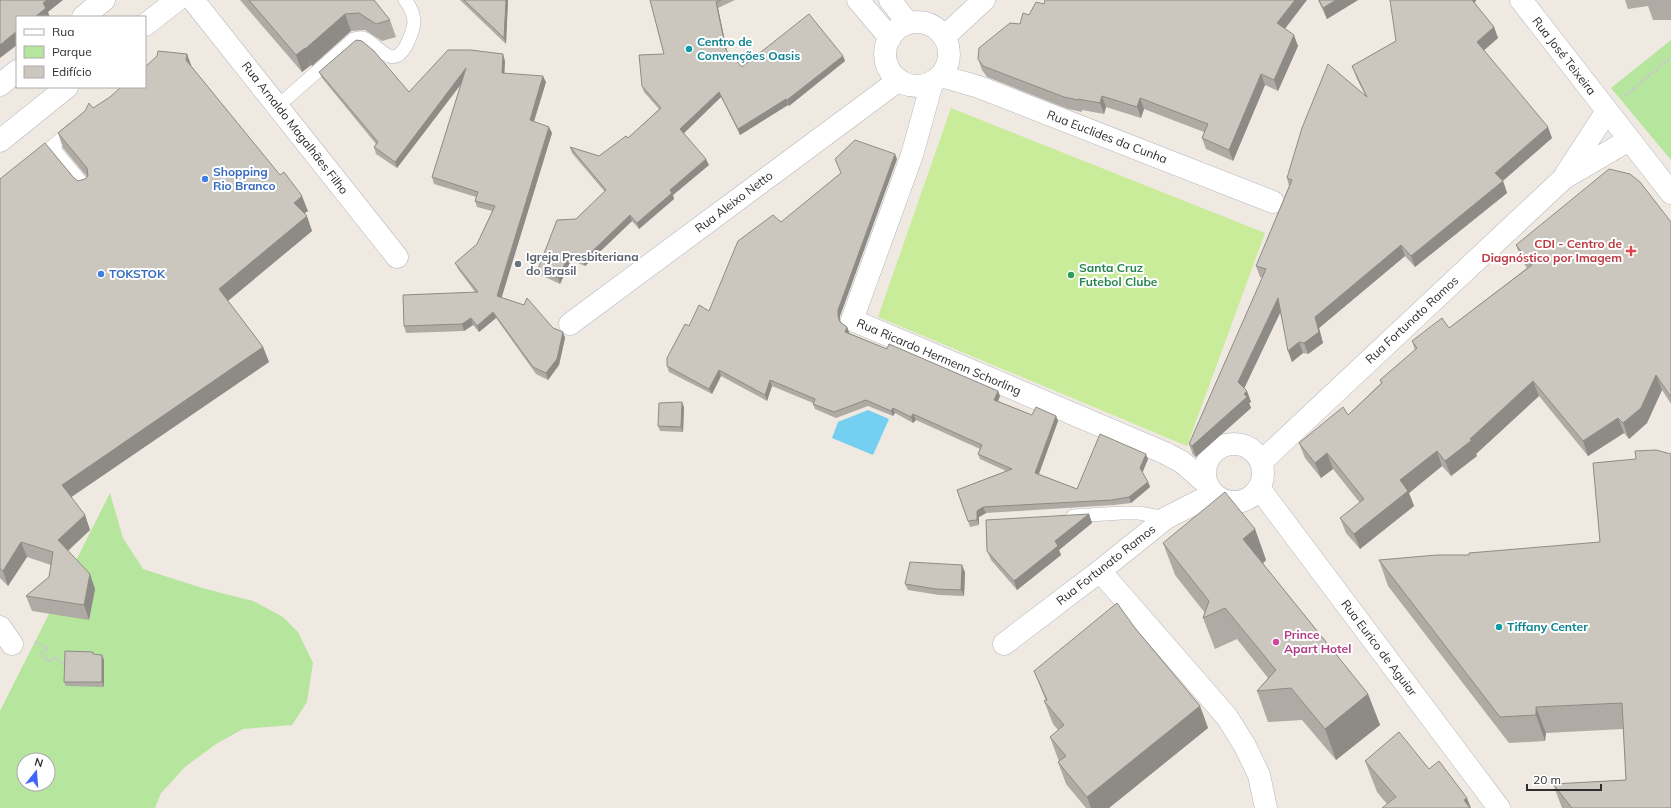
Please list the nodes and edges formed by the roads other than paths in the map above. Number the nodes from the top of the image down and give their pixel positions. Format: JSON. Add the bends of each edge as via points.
{"nodes":[{"id":1,"x":104,"y":0,"type":"edge"},
{"id":2,"x":177,"y":0,"type":"edge"},
{"id":3,"x":193,"y":0,"type":"edge"},
{"id":4,"x":405,"y":0,"type":"edge"},
{"id":5,"x":858,"y":0,"type":"edge"},
{"id":6,"x":890,"y":0,"type":"edge"},
{"id":7,"x":984,"y":0,"type":"edge"},
{"id":8,"x":1521,"y":0,"type":"edge"},
{"id":9,"x":84,"y":16,"type":"edge"},
{"id":10,"x":146,"y":24,"type":"edge"},
{"id":11,"x":908,"y":24,"type":"junction"},
{"id":12,"x":944,"y":37,"type":"junction"},
{"id":13,"x":890,"y":38,"type":"junction"},
{"id":14,"x":16,"y":72,"type":"edge"},
{"id":15,"x":936,"y":79,"type":"junction"},
{"id":16,"x":899,"y":80,"type":"junction"},
{"id":17,"x":0,"y":85,"type":"edge"},
{"id":18,"x":66,"y":88,"type":"edge"},
{"id":19,"x":278,"y":106,"type":"junction"},
{"id":20,"x":1607,"y":111,"type":"junction"},
{"id":21,"x":85,"y":120,"type":"edge"},
{"id":22,"x":1629,"y":140,"type":"junction"},
{"id":23,"x":0,"y":141,"type":"edge"},
{"id":24,"x":52,"y":147,"type":"junction"},
{"id":25,"x":28,"y":165,"type":"edge"},
{"id":26,"x":1564,"y":178,"type":"junction"},
{"id":27,"x":86,"y":188,"type":"edge"},
{"id":28,"x":1671,"y":194,"type":"edge"},
{"id":29,"x":1273,"y":202,"type":"dead end"},
{"id":30,"x":397,"y":257,"type":"dead end"},
{"id":31,"x":570,"y":324,"type":"dead end"},
{"id":32,"x":1261,"y":462,"type":"junction"},
{"id":33,"x":1259,"y":488,"type":"junction"},
{"id":34,"x":1210,"y":489,"type":"junction"},
{"id":35,"x":1057,"y":517,"type":"edge"},
{"id":36,"x":1166,"y":518,"type":"junction"},
{"id":37,"x":1100,"y":571,"type":"junction"},
{"id":38,"x":1004,"y":644,"type":"dead end"},
{"id":39,"x":1266,"y":808,"type":"edge"},
{"id":40,"x":1499,"y":808,"type":"edge"}],
"edges":[{"from":1,"to":9,"type":"street"},
{"from":2,"to":10,"type":"street"},
{"from":3,"to":19,"type":"street","name":"Rua Arnaldo Magalhães Filho"},
{"from":4,"to":19,"type":"lane","via":[[414,18],[413,33],[402,52],[393,56],[384,55],[362,37],[354,39]]},
{"from":5,"to":13,"type":"street"},
{"from":6,"to":11,"type":"street"},
{"from":7,"to":12,"type":"street"},
{"from":8,"to":20,"type":"street","name":"Rua José Teixeira"},
{"from":11,"to":12,"type":"street","via":[[922,22],[935,27]]},
{"from":11,"to":13,"type":"street","via":[[897,29]]},
{"from":12,"to":15,"type":"street","via":[[949,57],[947,67]]},
{"from":13,"to":16,"type":"street","via":[[886,49],[886,61],[890,72]]},
{"from":14,"to":17,"type":"street"},
{"from":15,"to":16,"type":"street","via":[[921,86],[909,85]]},
{"from":15,"to":29,"type":"street","name":"Rua Euclides da Cunha","via":[[979,86]]},
{"from":15,"to":34,"type":"street","name":"Rua Ricardo Hermenn Schorling","via":[[912,155],[852,320],[1165,453],[1182,462]]},
{"from":16,"to":31,"type":"street","name":"Rua Aleixo Netto"},
{"from":18,"to":23,"type":"street"},
{"from":19,"to":30,"type":"street","name":"Rua Arnaldo Magalhães Filho"},
{"from":20,"to":22,"type":"street"},
{"from":20,"to":26,"type":"street","name":"Rua Fortunato Ramos"},
{"from":21,"to":24,"type":"lane"},
{"from":22,"to":26,"type":"street","name":"Rua Fortunato Ramos"},
{"from":22,"to":28,"type":"street"},
{"from":24,"to":25,"type":"lane"},
{"from":24,"to":27,"type":"lane"},
{"from":26,"to":32,"type":"street","name":"Rua Fortunato Ramos"},
{"from":32,"to":33,"type":"street","via":[[1263,476]]},
{"from":32,"to":34,"type":"street","via":[[1253,451],[1242,445],[1229,444],[1217,449],[1208,458],[1204,471]]},
{"from":33,"to":34,"type":"street","via":[[1243,501],[1232,503],[1222,500]]},
{"from":33,"to":40,"type":"street","name":"Rua Eurico de Aguiar"},
{"from":34,"to":36,"type":"street","name":"Rua Fortunato Ramos"},
{"from":35,"to":36,"type":"lane","via":[[1121,512]]},
{"from":36,"to":37,"type":"street","name":"Rua Fortunato Ramos"},
{"from":37,"to":38,"type":"street","name":"Rua Fortunato Ramos"},
{"from":37,"to":39,"type":"street","via":[[1227,717],[1259,774]]}]}
